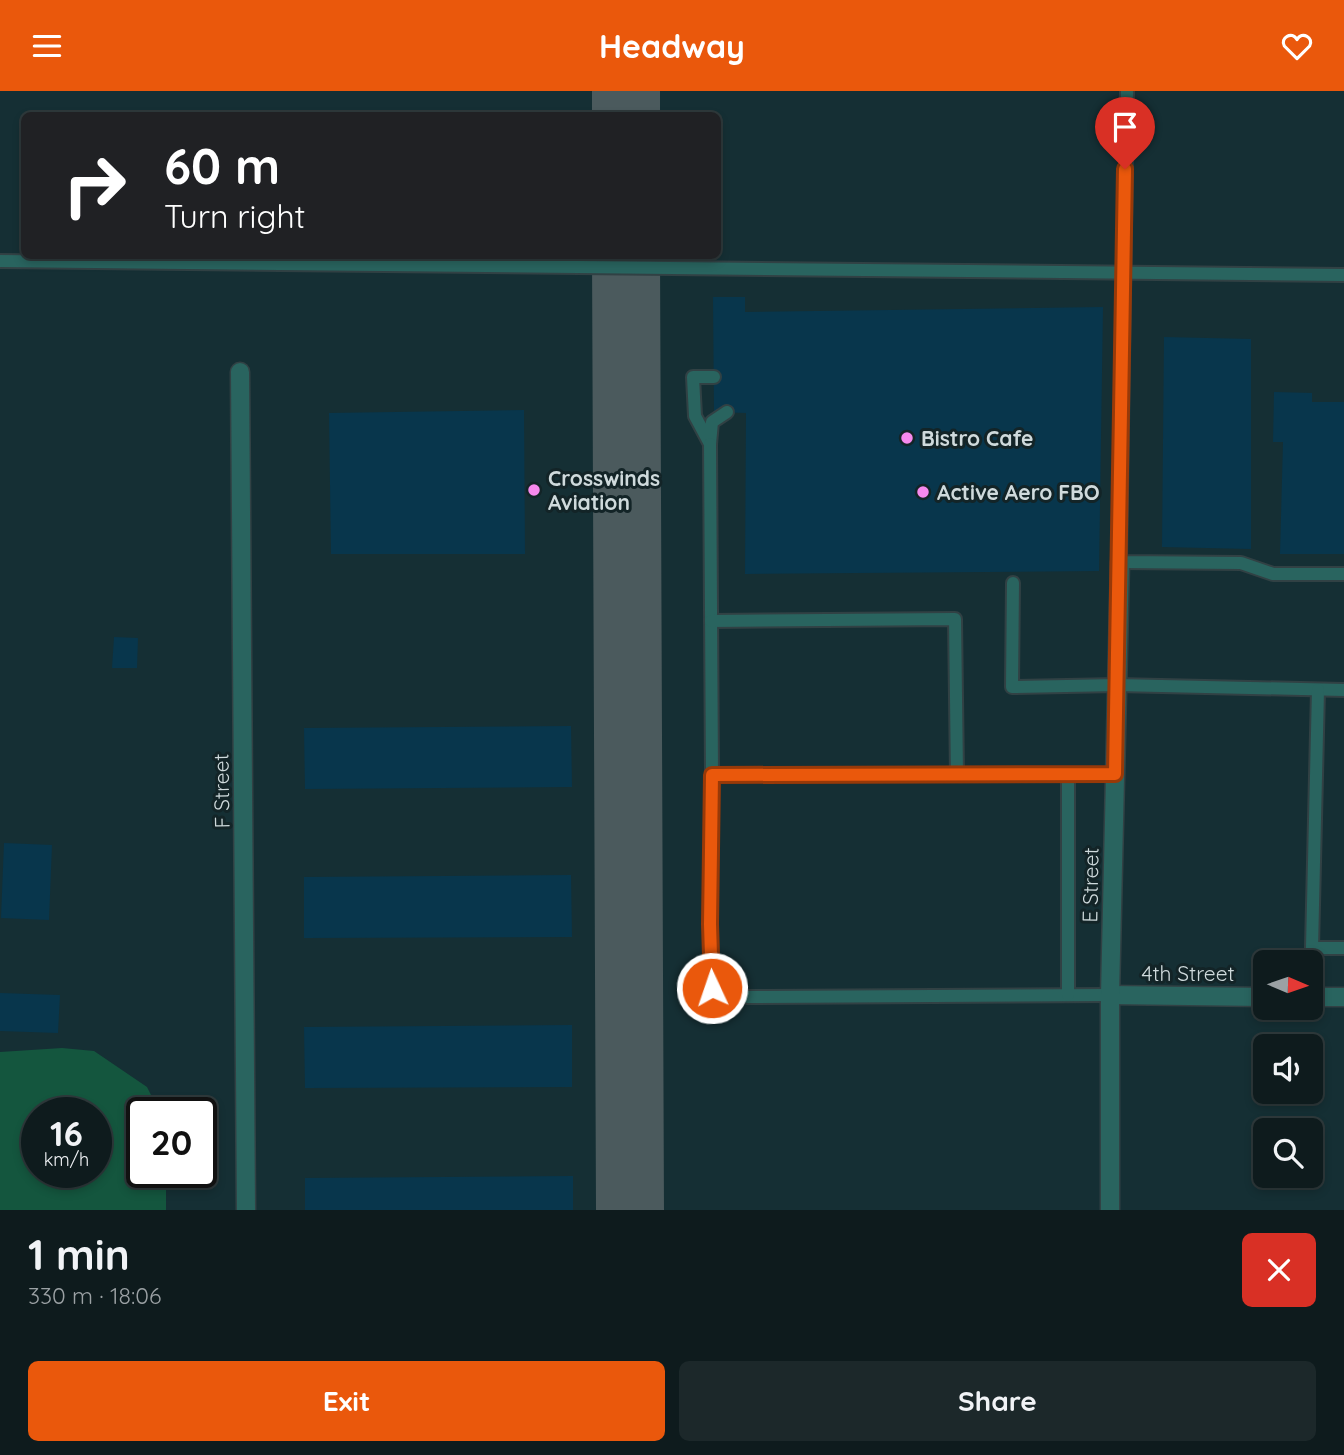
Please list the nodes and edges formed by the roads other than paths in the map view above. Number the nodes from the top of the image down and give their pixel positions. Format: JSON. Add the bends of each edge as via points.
{"nodes":[{"id":1,"x":1127,"y":91,"type":"edge"},
{"id":2,"x":0,"y":261,"type":"edge"},
{"id":3,"x":1124,"y":272,"type":"junction"},
{"id":4,"x":1344,"y":275,"type":"edge"},
{"id":5,"x":240,"y":372,"type":"dead end"},
{"id":6,"x":714,"y":377,"type":"dead end"},
{"id":7,"x":727,"y":412,"type":"dead end"},
{"id":8,"x":710,"y":444,"type":"junction"},
{"id":9,"x":1120,"y":562,"type":"junction"},
{"id":10,"x":1344,"y":574,"type":"edge"},
{"id":11,"x":1013,"y":583,"type":"dead end"},
{"id":12,"x":710,"y":621,"type":"junction"},
{"id":13,"x":1117,"y":685,"type":"junction"},
{"id":14,"x":1318,"y":690,"type":"junction"},
{"id":15,"x":1344,"y":690,"type":"edge"},
{"id":16,"x":1115,"y":774,"type":"junction"},
{"id":17,"x":712,"y":775,"type":"junction"},
{"id":18,"x":957,"y":775,"type":"junction"},
{"id":19,"x":1068,"y":775,"type":"junction"},
{"id":20,"x":1344,"y":948,"type":"edge"},
{"id":21,"x":1068,"y":995,"type":"junction"},
{"id":22,"x":1110,"y":995,"type":"junction"},
{"id":23,"x":1253,"y":996,"type":"edge"},
{"id":24,"x":1323,"y":997,"type":"edge"},
{"id":25,"x":1344,"y":997,"type":"edge"},
{"id":26,"x":246,"y":1210,"type":"edge"},
{"id":27,"x":1110,"y":1210,"type":"edge"}],
"edges":[{"from":1,"to":3,"type":"lane"},
{"from":2,"to":3,"type":"lane"},
{"from":3,"to":4,"type":"lane"},
{"from":3,"to":9,"type":"lane"},
{"from":5,"to":26,"type":"street","name":"F Street"},
{"from":6,"to":8,"type":"lane","via":[[693,377],[695,416]]},
{"from":7,"to":8,"type":"lane","via":[[712,422]]},
{"from":8,"to":12,"type":"lane"},
{"from":9,"to":10,"type":"lane","via":[[1241,563],[1273,574]]},
{"from":9,"to":13,"type":"street","name":"E Street"},
{"from":11,"to":13,"type":"lane","via":[[1012,687]]},
{"from":12,"to":17,"type":"lane"},
{"from":12,"to":18,"type":"lane","via":[[955,619]]},
{"from":13,"to":14,"type":"lane"},
{"from":13,"to":16,"type":"street","name":"E Street"},
{"from":14,"to":15,"type":"lane"},
{"from":14,"to":20,"type":"lane","via":[[1312,948]]},
{"from":16,"to":19,"type":"lane"},
{"from":16,"to":22,"type":"street","name":"E Street"},
{"from":17,"to":18,"type":"lane"},
{"from":17,"to":21,"type":"lane","via":[[712,988],[748,996]]},
{"from":18,"to":19,"type":"lane"},
{"from":19,"to":21,"type":"lane"},
{"from":21,"to":22,"type":"lane"},
{"from":22,"to":23,"type":"street","name":"4th Street"},
{"from":22,"to":27,"type":"street","name":"E Street"},
{"from":24,"to":25,"type":"street"}]}
